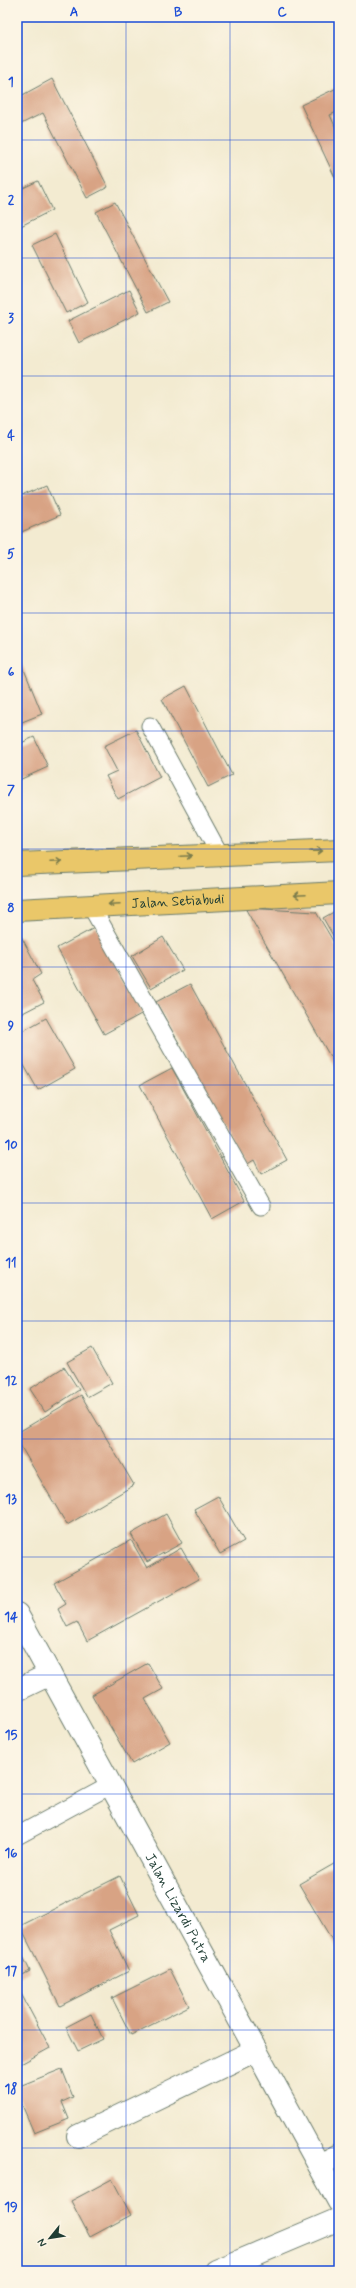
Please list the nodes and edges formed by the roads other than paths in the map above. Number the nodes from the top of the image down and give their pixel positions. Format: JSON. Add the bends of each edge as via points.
{"nodes":[{"id":1,"x":150,"y":726,"type":"dead end"},
{"id":2,"x":339,"y":850,"type":"edge"},
{"id":3,"x":220,"y":855,"type":"junction"},
{"id":4,"x":17,"y":864,"type":"edge"},
{"id":5,"x":339,"y":893,"type":"edge"},
{"id":6,"x":92,"y":906,"type":"junction"},
{"id":7,"x":17,"y":910,"type":"edge"},
{"id":8,"x":261,"y":1206,"type":"dead end"},
{"id":9,"x":17,"y":1614,"type":"edge"},
{"id":10,"x":50,"y":1674,"type":"junction"},
{"id":11,"x":17,"y":1690,"type":"edge"},
{"id":12,"x":111,"y":1784,"type":"junction"},
{"id":13,"x":17,"y":1836,"type":"edge"},
{"id":14,"x":256,"y":2050,"type":"junction"},
{"id":15,"x":78,"y":2136,"type":"dead end"},
{"id":16,"x":339,"y":2155,"type":"edge"},
{"id":17,"x":319,"y":2165,"type":"junction"},
{"id":18,"x":339,"y":2202,"type":"edge"},
{"id":19,"x":339,"y":2219,"type":"edge"},
{"id":20,"x":216,"y":2271,"type":"edge"}],
"edges":[{"from":1,"to":3,"type":"lane"},
{"from":3,"to":2,"type":"main road","one_way":true},
{"from":4,"to":3,"type":"main road","one_way":true},
{"from":5,"to":6,"type":"main road","name":"Jalan Setiabudi","one_way":true},
{"from":6,"to":7,"type":"main road","name":"Jalan Setiabudi"},
{"from":6,"to":8,"type":"lane"},
{"from":9,"to":10,"type":"street","name":"Jalan Lizardi Putra"},
{"from":10,"to":11,"type":"street"},
{"from":10,"to":12,"type":"street","name":"Jalan Lizardi Putra"},
{"from":12,"to":13,"type":"lane"},
{"from":12,"to":14,"type":"street","name":"Jalan Lizardi Putra"},
{"from":14,"to":15,"type":"street"},
{"from":14,"to":17,"type":"street","name":"Jalan Lizardi Putra"},
{"from":16,"to":17,"type":"street"},
{"from":17,"to":18,"type":"street","name":"Jalan Lizardi Putra"},
{"from":19,"to":20,"type":"street"}]}
